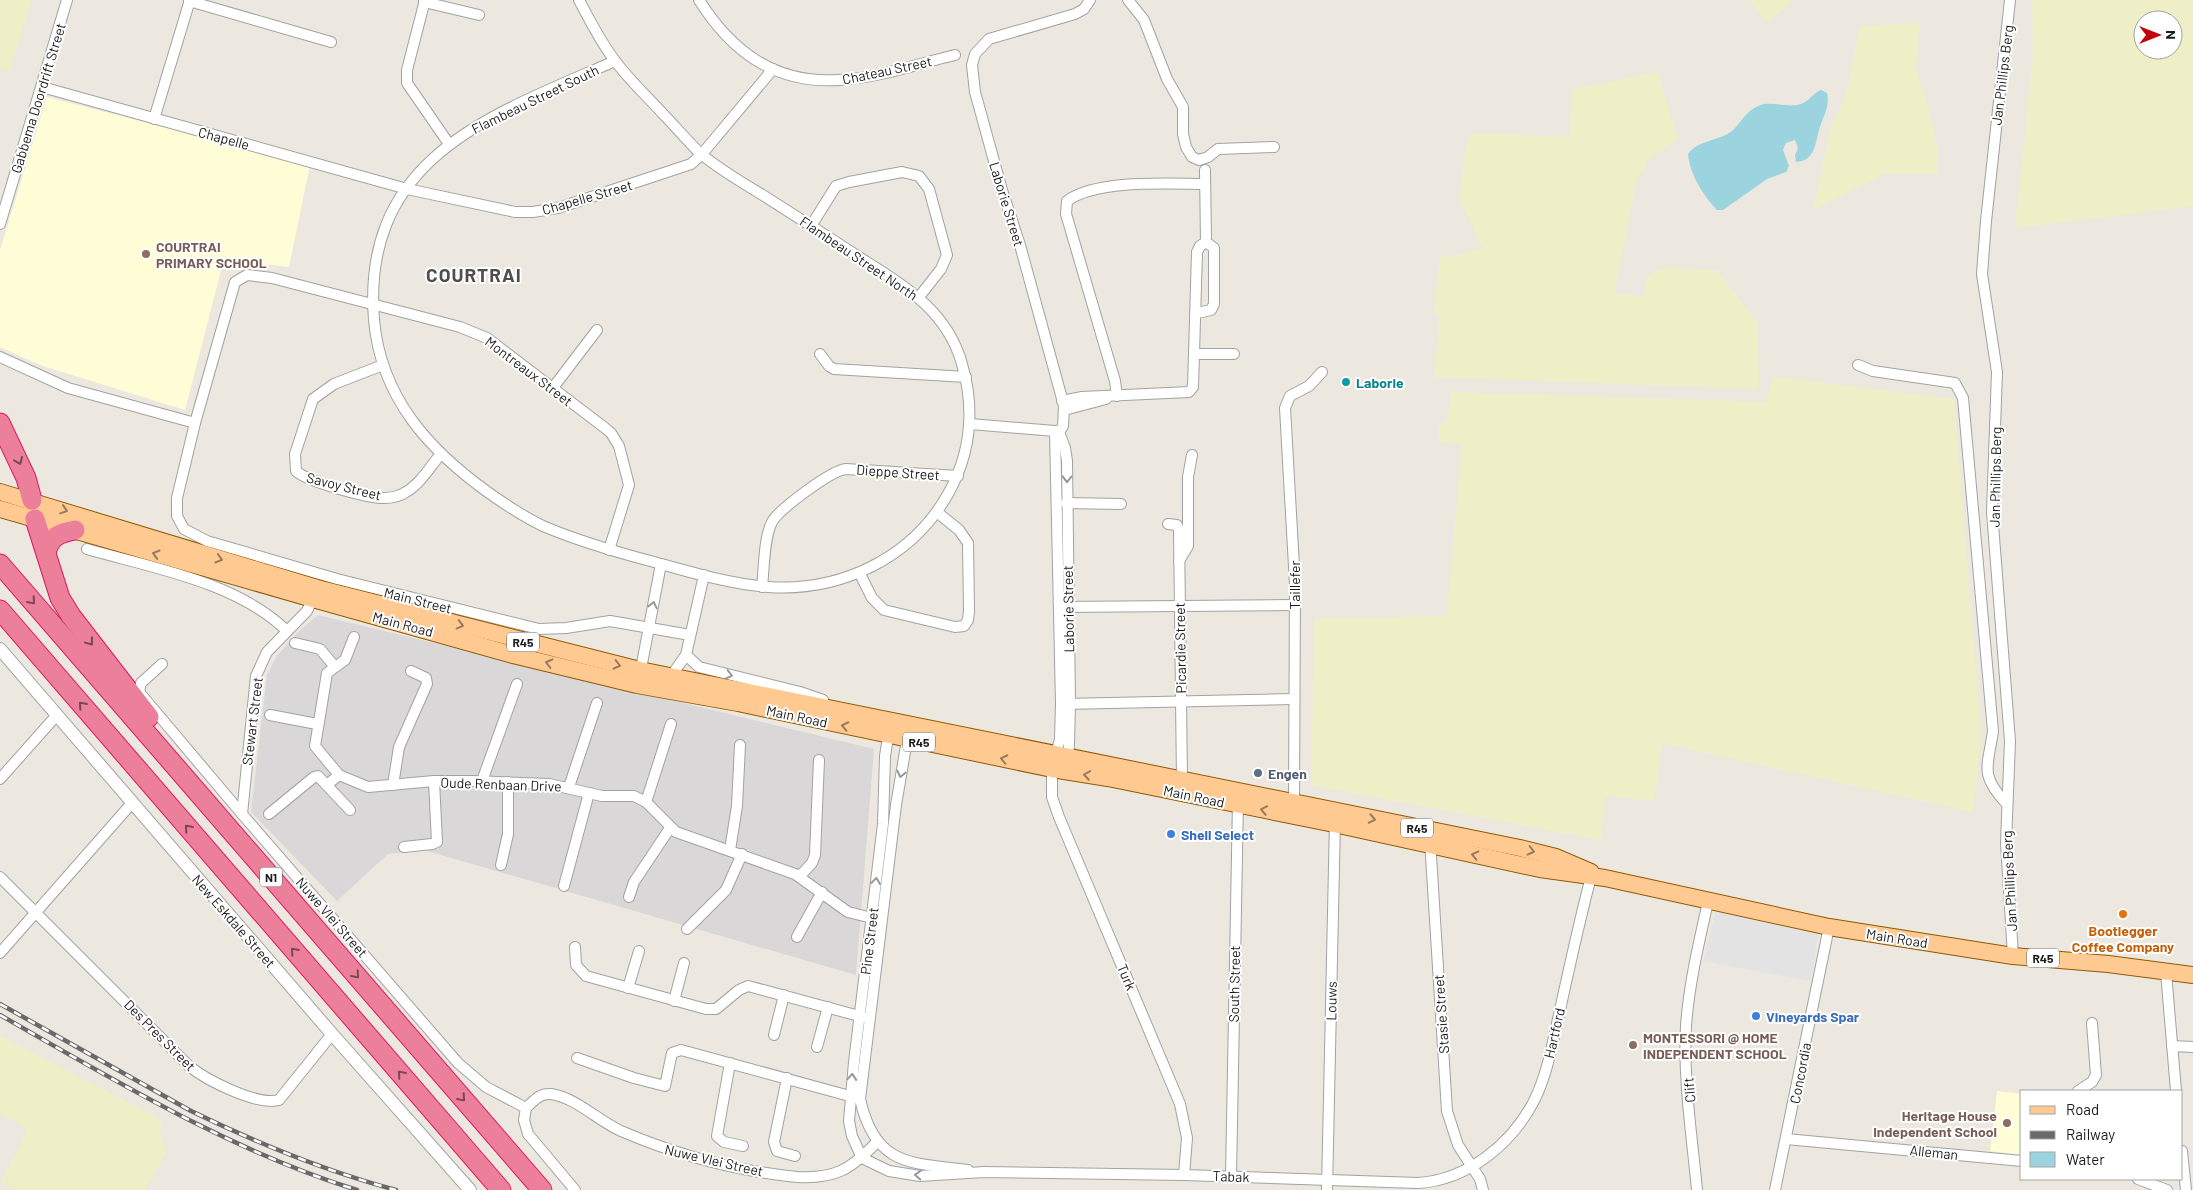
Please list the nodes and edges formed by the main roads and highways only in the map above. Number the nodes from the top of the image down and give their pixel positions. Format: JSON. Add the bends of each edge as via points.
{"nodes":[{"id":1,"x":0,"y":423,"type":"edge"},
{"id":2,"x":0,"y":492,"type":"edge"},
{"id":3,"x":32,"y":500,"type":"junction"},
{"id":4,"x":0,"y":509,"type":"edge"},
{"id":5,"x":35,"y":519,"type":"junction"},
{"id":6,"x":75,"y":530,"type":"junction"},
{"id":7,"x":46,"y":552,"type":"junction"},
{"id":8,"x":0,"y":564,"type":"edge"},
{"id":9,"x":315,"y":594,"type":"junction"},
{"id":10,"x":0,"y":610,"type":"edge"},
{"id":11,"x":668,"y":683,"type":"junction"},
{"id":12,"x":889,"y":729,"type":"junction"},
{"id":13,"x":1058,"y":767,"type":"junction"},
{"id":14,"x":1238,"y":798,"type":"junction"},
{"id":15,"x":335,"y":950,"type":"junction"},
{"id":16,"x":2193,"y":975,"type":"edge"},
{"id":17,"x":501,"y":1190,"type":"edge"},
{"id":18,"x":542,"y":1190,"type":"edge"}],
"edges":[{"from":1,"to":3,"type":"highway","one_way":true},
{"from":2,"to":3,"type":"main road","name":"Main Road","number":"R45"},
{"from":3,"to":5,"type":"main road"},
{"from":3,"to":9,"type":"main road","name":"Main Road","number":"R45","one_way":true},
{"from":4,"to":5,"type":"main road","name":"Main Road","number":"R45"},
{"from":5,"to":6,"type":"main road","name":"Main Road","number":"R45"},
{"from":5,"to":7,"type":"highway"},
{"from":6,"to":7,"type":"highway","via":[[57,534]]},
{"from":9,"to":6,"type":"main road","name":"Main Road","number":"R45","one_way":true},
{"from":7,"to":15,"type":"highway","one_way":true,"via":[[60,598],[89,642]]},
{"from":8,"to":15,"type":"highway","number":"N1","one_way":true},
{"from":9,"to":11,"type":"main road","name":"Main Road","number":"R45","via":[[513,654]]},
{"from":17,"to":10,"type":"highway","number":"N1","one_way":true},
{"from":12,"to":11,"type":"main road","name":"Main Road","number":"R45","one_way":true},
{"from":11,"to":12,"type":"main road","name":"Main Road","number":"R45","via":[[857,715]]},
{"from":12,"to":13,"type":"main road","name":"Main Road","number":"R45"},
{"from":14,"to":13,"type":"main road","name":"Main Road","number":"R45","one_way":true},
{"from":13,"to":14,"type":"main road","name":"Main Road","number":"R45","via":[[1182,781]]},
{"from":14,"to":16,"type":"main road","name":"Main Road","number":"R45","via":[[1430,837],[1549,855],[1596,876],[1829,927],[2014,956]]},
{"from":15,"to":18,"type":"highway","number":"N1","one_way":true}]}
